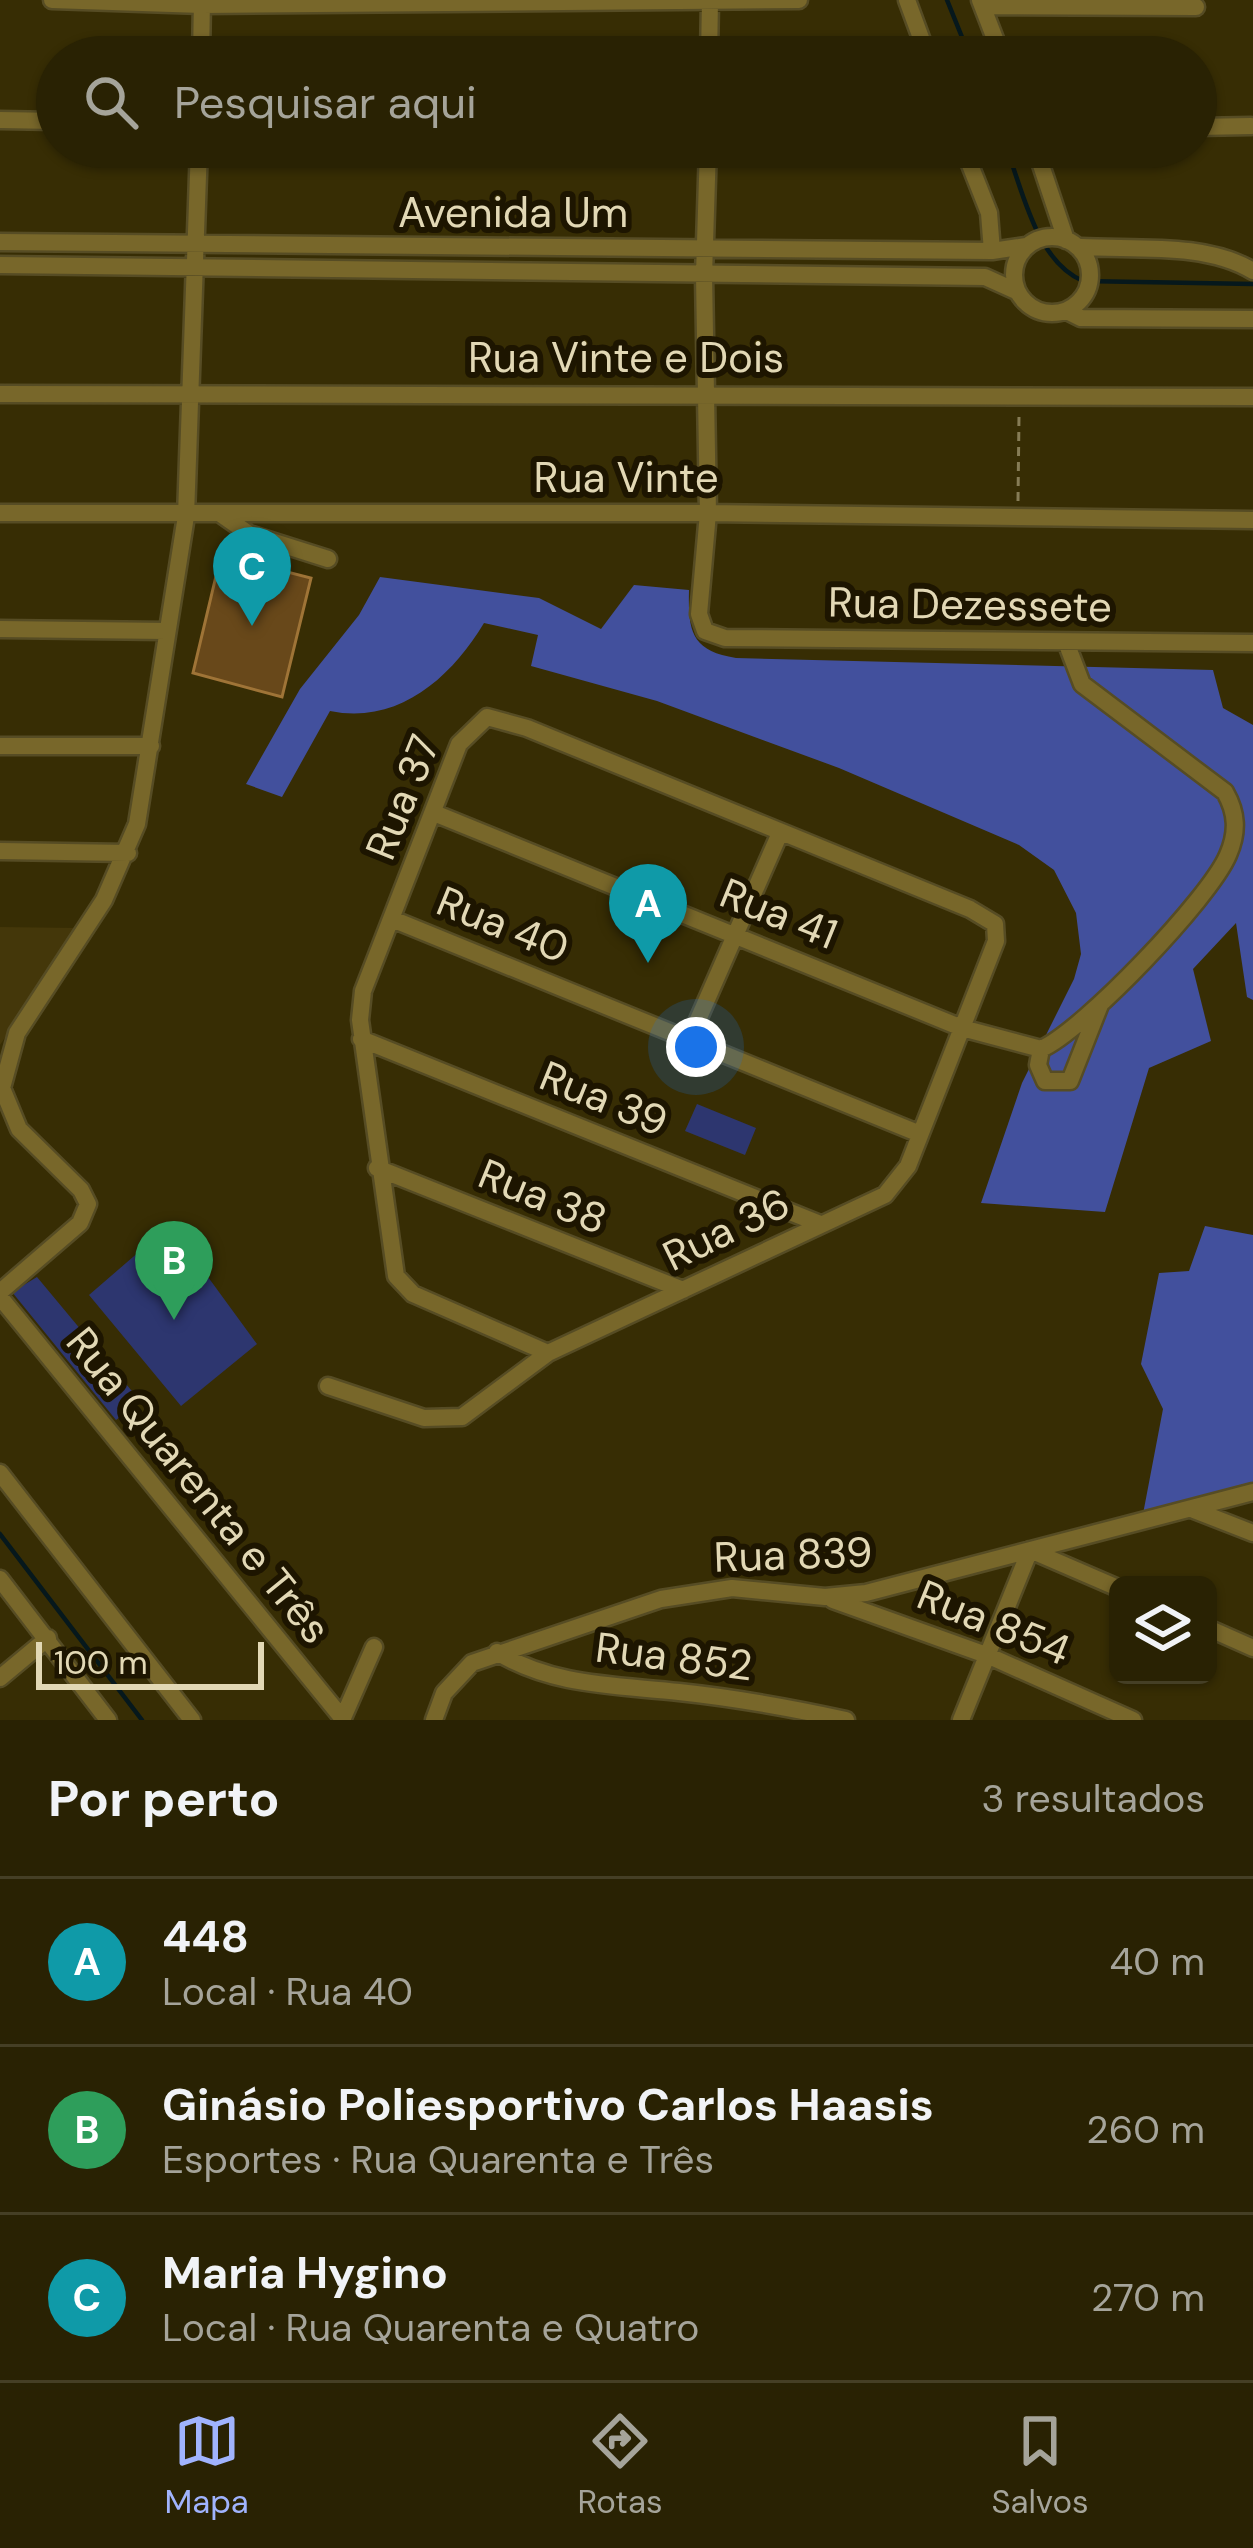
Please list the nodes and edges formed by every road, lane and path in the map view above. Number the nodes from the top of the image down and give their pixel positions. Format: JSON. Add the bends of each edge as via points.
{"nodes":[{"id":1,"x":52,"y":0,"type":"edge"},
{"id":2,"x":799,"y":0,"type":"edge"},
{"id":3,"x":907,"y":0,"type":"edge"},
{"id":4,"x":710,"y":1,"type":"edge"},
{"id":5,"x":202,"y":3,"type":"edge"},
{"id":6,"x":981,"y":3,"type":"edge"},
{"id":7,"x":1196,"y":7,"type":"dead end"},
{"id":8,"x":201,"y":36,"type":"edge"},
{"id":9,"x":710,"y":36,"type":"edge"},
{"id":10,"x":920,"y":36,"type":"edge"},
{"id":11,"x":994,"y":36,"type":"edge"},
{"id":12,"x":0,"y":120,"type":"edge"},
{"id":13,"x":36,"y":121,"type":"edge"},
{"id":14,"x":1251,"y":126,"type":"edge"},
{"id":15,"x":1217,"y":127,"type":"edge"},
{"id":16,"x":198,"y":168,"type":"edge"},
{"id":17,"x":707,"y":168,"type":"edge"},
{"id":18,"x":971,"y":168,"type":"edge"},
{"id":19,"x":1043,"y":168,"type":"edge"},
{"id":20,"x":0,"y":242,"type":"edge"},
{"id":21,"x":1073,"y":243,"type":"junction"},
{"id":22,"x":196,"y":244,"type":"junction"},
{"id":23,"x":1026,"y":246,"type":"junction"},
{"id":24,"x":705,"y":249,"type":"junction"},
{"id":25,"x":992,"y":251,"type":"junction"},
{"id":26,"x":0,"y":266,"type":"edge"},
{"id":27,"x":195,"y":268,"type":"junction"},
{"id":28,"x":1253,"y":271,"type":"edge"},
{"id":29,"x":704,"y":275,"type":"junction"},
{"id":30,"x":1016,"y":291,"type":"junction"},
{"id":31,"x":1067,"y":311,"type":"junction"},
{"id":32,"x":1253,"y":320,"type":"edge"},
{"id":33,"x":706,"y":392,"type":"junction"},
{"id":34,"x":0,"y":394,"type":"edge"},
{"id":35,"x":190,"y":395,"type":"junction"},
{"id":36,"x":1020,"y":395,"type":"junction"},
{"id":37,"x":1253,"y":397,"type":"edge"},
{"id":38,"x":0,"y":513,"type":"edge"},
{"id":39,"x":708,"y":513,"type":"junction"},
{"id":40,"x":222,"y":515,"type":"junction"},
{"id":41,"x":186,"y":516,"type":"junction"},
{"id":42,"x":1018,"y":517,"type":"junction"},
{"id":43,"x":1253,"y":520,"type":"edge"},
{"id":44,"x":328,"y":559,"type":"dead end"},
{"id":45,"x":0,"y":628,"type":"edge"},
{"id":46,"x":166,"y":631,"type":"junction"},
{"id":47,"x":1066,"y":641,"type":"junction"},
{"id":48,"x":1253,"y":643,"type":"edge"},
{"id":49,"x":0,"y":746,"type":"edge"},
{"id":50,"x":151,"y":746,"type":"junction"},
{"id":51,"x":434,"y":812,"type":"junction"},
{"id":52,"x":780,"y":833,"type":"junction"},
{"id":53,"x":0,"y":851,"type":"edge"},
{"id":54,"x":128,"y":853,"type":"junction"},
{"id":55,"x":392,"y":919,"type":"junction"},
{"id":56,"x":991,"y":920,"type":"joint"},
{"id":57,"x":735,"y":934,"type":"junction"},
{"id":58,"x":1104,"y":996,"type":"junction"},
{"id":59,"x":962,"y":1028,"type":"junction"},
{"id":60,"x":690,"y":1038,"type":"junction"},
{"id":61,"x":361,"y":1039,"type":"junction"},
{"id":62,"x":1041,"y":1048,"type":"junction"},
{"id":63,"x":920,"y":1133,"type":"junction"},
{"id":64,"x":377,"y":1168,"type":"junction"},
{"id":65,"x":820,"y":1224,"type":"junction"},
{"id":66,"x":683,"y":1290,"type":"junction"},
{"id":67,"x":0,"y":1294,"type":"edge"},
{"id":68,"x":548,"y":1353,"type":"junction"},
{"id":69,"x":328,"y":1386,"type":"dead end"},
{"id":70,"x":0,"y":1473,"type":"edge"},
{"id":71,"x":1253,"y":1492,"type":"edge"},
{"id":72,"x":1193,"y":1510,"type":"junction"},
{"id":73,"x":1253,"y":1533,"type":"edge"},
{"id":74,"x":1030,"y":1550,"type":"junction"},
{"id":75,"x":0,"y":1579,"type":"edge"},
{"id":76,"x":1109,"y":1584,"type":"edge"},
{"id":77,"x":876,"y":1591,"type":"junction"},
{"id":78,"x":825,"y":1597,"type":"junction"},
{"id":79,"x":896,"y":1620,"type":"junction"},
{"id":80,"x":1217,"y":1632,"type":"edge"},
{"id":81,"x":48,"y":1638,"type":"junction"},
{"id":82,"x":374,"y":1647,"type":"dead end"},
{"id":83,"x":1253,"y":1648,"type":"edge"},
{"id":84,"x":497,"y":1652,"type":"junction"},
{"id":85,"x":989,"y":1656,"type":"junction"},
{"id":86,"x":0,"y":1678,"type":"edge"},
{"id":87,"x":342,"y":1719,"type":"edge"},
{"id":88,"x":435,"y":1719,"type":"edge"},
{"id":89,"x":108,"y":1720,"type":"edge"},
{"id":90,"x":192,"y":1720,"type":"edge"},
{"id":91,"x":846,"y":1720,"type":"edge"},
{"id":92,"x":962,"y":1720,"type":"edge"},
{"id":93,"x":1133,"y":1720,"type":"edge"}],
"edges":[{"from":1,"to":5,"type":"street"},
{"from":2,"to":4,"type":"street"},
{"from":3,"to":10,"type":"street"},
{"from":4,"to":5,"type":"street"},
{"from":4,"to":9,"type":"street"},
{"from":5,"to":8,"type":"street"},
{"from":6,"to":7,"type":"street"},
{"from":6,"to":11,"type":"street"},
{"from":12,"to":13,"type":"street"},
{"from":14,"to":15,"type":"street"},
{"from":16,"to":22,"type":"street"},
{"from":17,"to":24,"type":"street"},
{"from":18,"to":25,"type":"street","via":[[989,213]]},
{"from":19,"to":21,"type":"street"},
{"from":20,"to":22,"type":"street","name":"Avenida Um"},
{"from":21,"to":23,"type":"street","via":[[1046,237]]},
{"from":21,"to":28,"type":"street","via":[[1229,257]]},
{"from":21,"to":31,"type":"street","via":[[1090,270],[1085,294]]},
{"from":22,"to":24,"type":"street","name":"Avenida Um"},
{"from":22,"to":27,"type":"street"},
{"from":23,"to":25,"type":"street","name":"Avenida Um"},
{"from":23,"to":30,"type":"street","via":[[1014,267]]},
{"from":24,"to":25,"type":"street","name":"Avenida Um"},
{"from":24,"to":29,"type":"street"},
{"from":26,"to":27,"type":"street","name":"Avenida Um"},
{"from":27,"to":29,"type":"street","name":"Avenida Um"},
{"from":27,"to":35,"type":"street"},
{"from":29,"to":30,"type":"street","name":"Avenida Um","via":[[985,277]]},
{"from":29,"to":33,"type":"street"},
{"from":30,"to":31,"type":"street","via":[[1037,311]]},
{"from":31,"to":32,"type":"street","via":[[1081,318]]},
{"from":33,"to":35,"type":"street","name":"Rua Vinte e Dois"},
{"from":33,"to":36,"type":"street","name":"Rua Vinte e Dois"},
{"from":33,"to":39,"type":"street"},
{"from":34,"to":35,"type":"street","name":"Rua Vinte e Dois"},
{"from":35,"to":41,"type":"street"},
{"from":36,"to":37,"type":"street","name":"Rua Vinte e Dois"},
{"from":36,"to":42,"type":"path"},
{"from":38,"to":41,"type":"street","name":"Rua Vinte"},
{"from":39,"to":40,"type":"street","name":"Rua Vinte"},
{"from":39,"to":42,"type":"street","name":"Rua Vinte"},
{"from":39,"to":47,"type":"street","name":"Rua Dezessete","via":[[699,614],[706,631],[725,638]]},
{"from":40,"to":41,"type":"street","name":"Rua Vinte"},
{"from":40,"to":44,"type":"street","via":[[249,534]]},
{"from":41,"to":46,"type":"street"},
{"from":42,"to":43,"type":"street","name":"Rua Vinte"},
{"from":45,"to":46,"type":"street"},
{"from":46,"to":50,"type":"street"},
{"from":47,"to":48,"type":"street","name":"Rua Dezessete"},
{"from":47,"to":58,"type":"street","via":[[1082,685],[1207,776],[1234,808],[1231,850],[1216,880]]},
{"from":49,"to":50,"type":"street"},
{"from":50,"to":54,"type":"street"},
{"from":51,"to":52,"type":"street","name":"Rua 37","via":[[468,730],[498,717]]},
{"from":51,"to":55,"type":"street","name":"Rua 37"},
{"from":51,"to":57,"type":"street","name":"Rua 41"},
{"from":52,"to":56,"type":"street","name":"Rua 37"},
{"from":52,"to":57,"type":"street"},
{"from":53,"to":54,"type":"street"},
{"from":54,"to":67,"type":"street","via":[[5,1060],[2,1088],[19,1129],[81,1190],[87,1213]]},
{"from":55,"to":60,"type":"street","name":"Rua 40"},
{"from":55,"to":61,"type":"street","name":"Rua 37","via":[[363,992]]},
{"from":56,"to":59,"type":"street","name":"Rua 36","via":[[996,941]]},
{"from":57,"to":59,"type":"street","name":"Rua 41"},
{"from":57,"to":60,"type":"street"},
{"from":58,"to":62,"type":"street","via":[[1069,1033]]},
{"from":58,"to":62,"type":"street","via":[[1070,1081],[1045,1081]]},
{"from":59,"to":62,"type":"street","name":"Rua 41"},
{"from":59,"to":63,"type":"street","name":"Rua 36"},
{"from":60,"to":63,"type":"street","name":"Rua 40"},
{"from":61,"to":64,"type":"street","name":"Rua 37"},
{"from":61,"to":65,"type":"street","name":"Rua 39"},
{"from":63,"to":65,"type":"street","name":"Rua 36","via":[[885,1195]]},
{"from":64,"to":66,"type":"street","name":"Rua 38"},
{"from":64,"to":68,"type":"street","name":"Rua 37","via":[[402,1286]]},
{"from":65,"to":66,"type":"street","name":"Rua 36"},
{"from":66,"to":68,"type":"street","name":"Rua 36"},
{"from":67,"to":87,"type":"street","name":"Rua Quarenta e Três"},
{"from":68,"to":69,"type":"street","name":"Rua 36","via":[[447,1420]]},
{"from":70,"to":90,"type":"street"},
{"from":71,"to":72,"type":"street","name":"Rua 839"},
{"from":72,"to":73,"type":"street"},
{"from":72,"to":74,"type":"street","name":"Rua 839"},
{"from":74,"to":76,"type":"street"},
{"from":74,"to":77,"type":"street","name":"Rua 839"},
{"from":74,"to":85,"type":"street"},
{"from":75,"to":81,"type":"street"},
{"from":77,"to":78,"type":"street","name":"Rua 839"},
{"from":77,"to":79,"type":"street"},
{"from":78,"to":79,"type":"street","name":"Rua 854"},
{"from":78,"to":84,"type":"street","name":"Rua 839","via":[[703,1591]]},
{"from":79,"to":85,"type":"street","name":"Rua 854"},
{"from":80,"to":83,"type":"street"},
{"from":81,"to":86,"type":"street"},
{"from":81,"to":89,"type":"street"},
{"from":82,"to":87,"type":"street"},
{"from":84,"to":88,"type":"street","name":"Rua 839","via":[[457,1676]]},
{"from":84,"to":91,"type":"street","name":"Rua 852","via":[[566,1680]]},
{"from":85,"to":92,"type":"street"},
{"from":85,"to":93,"type":"street","name":"Rua 854"}]}
